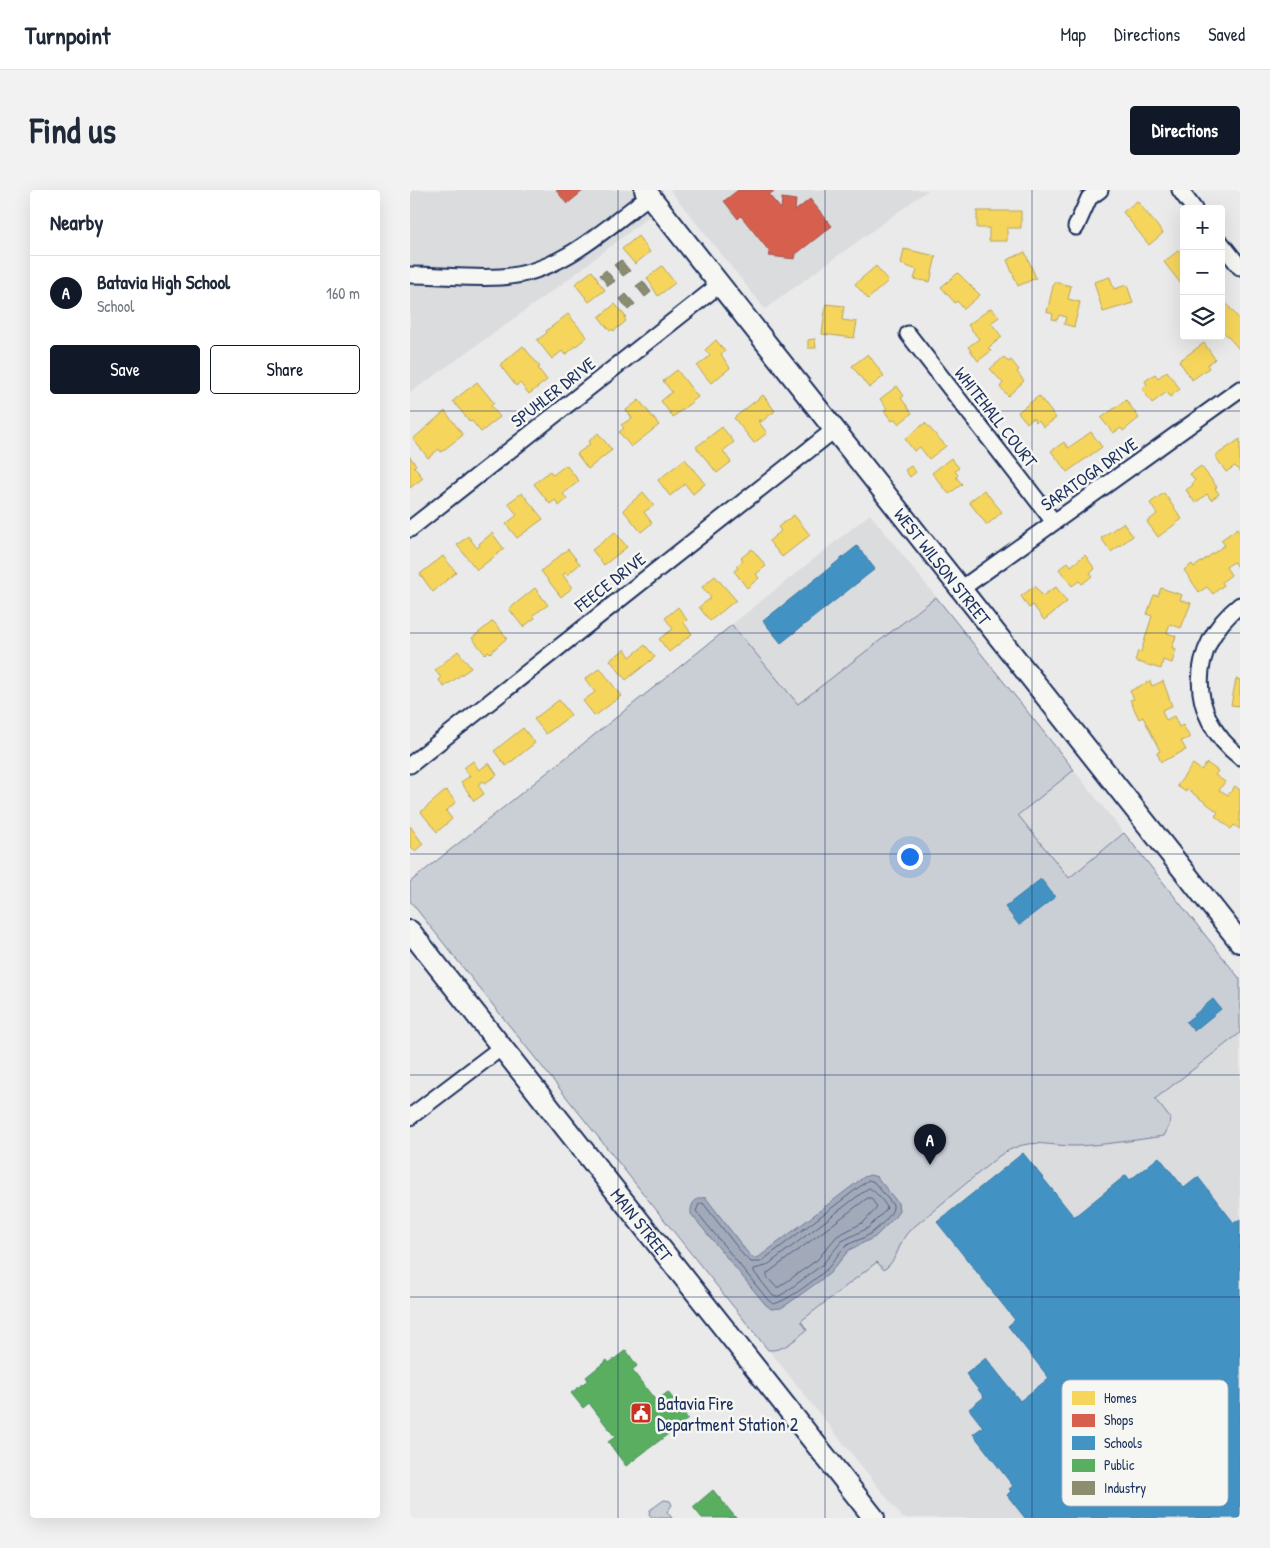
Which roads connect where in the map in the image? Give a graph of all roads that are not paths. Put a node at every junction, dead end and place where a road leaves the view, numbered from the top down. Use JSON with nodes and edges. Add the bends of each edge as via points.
{"nodes":[{"id":1,"x":1100,"y":190,"type":"edge"},
{"id":2,"x":1180,"y":190,"type":"edge"},
{"id":3,"x":647,"y":193,"type":"edge"},
{"id":4,"x":1191,"y":205,"type":"edge"},
{"id":5,"x":1076,"y":227,"type":"dead end"},
{"id":6,"x":1225,"y":248,"type":"edge"},
{"id":7,"x":1240,"y":267,"type":"edge"},
{"id":8,"x":410,"y":275,"type":"edge"},
{"id":9,"x":719,"y":284,"type":"junction"},
{"id":10,"x":908,"y":334,"type":"dead end"},
{"id":11,"x":1240,"y":390,"type":"edge"},
{"id":12,"x":834,"y":430,"type":"junction"},
{"id":13,"x":1054,"y":522,"type":"junction"},
{"id":14,"x":410,"y":529,"type":"edge"},
{"id":15,"x":961,"y":589,"type":"junction"},
{"id":16,"x":1240,"y":605,"type":"edge"},
{"id":17,"x":1240,"y":757,"type":"edge"},
{"id":18,"x":410,"y":764,"type":"edge"},
{"id":19,"x":410,"y":931,"type":"edge"},
{"id":20,"x":1240,"y":942,"type":"edge"},
{"id":21,"x":502,"y":1047,"type":"junction"},
{"id":22,"x":410,"y":1117,"type":"edge"},
{"id":23,"x":874,"y":1518,"type":"edge"}],
"edges":[{"from":1,"to":5,"type":"street","via":[[1089,198]]},
{"from":2,"to":4,"type":"street"},
{"from":3,"to":8,"type":"street","via":[[588,242],[551,265],[504,277]]},
{"from":3,"to":9,"type":"main road","name":"WEST WILSON STREET"},
{"from":6,"to":7,"type":"street"},
{"from":9,"to":12,"type":"main road","name":"WEST WILSON STREET"},
{"from":9,"to":14,"type":"street","name":"SPUHLER DRIVE"},
{"from":10,"to":13,"type":"street","name":"WHITEHALL COURT"},
{"from":11,"to":13,"type":"street","name":"SARATOGA DRIVE"},
{"from":12,"to":15,"type":"main road","name":"WEST WILSON STREET"},
{"from":12,"to":18,"type":"street","name":"FEECE DRIVE"},
{"from":13,"to":15,"type":"street","name":"SARATOGA DRIVE"},
{"from":15,"to":20,"type":"main road","name":"WEST WILSON STREET"},
{"from":16,"to":17,"type":"street","via":[[1213,634],[1205,650],[1199,688],[1204,711],[1216,734]]},
{"from":19,"to":21,"type":"main road","name":"MAIN STREET"},
{"from":21,"to":22,"type":"street"},
{"from":21,"to":23,"type":"main road","name":"MAIN STREET"}]}
